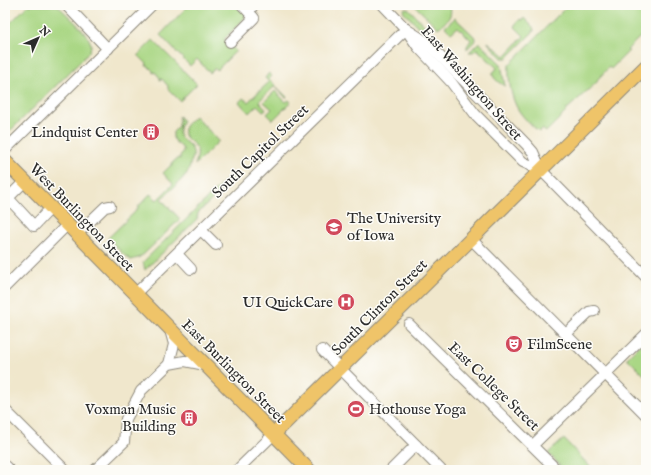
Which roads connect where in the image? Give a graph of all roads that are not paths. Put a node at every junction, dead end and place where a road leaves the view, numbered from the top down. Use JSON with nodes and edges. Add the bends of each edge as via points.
{"nodes":[{"id":1,"x":66,"y":5,"type":"edge"},
{"id":2,"x":152,"y":5,"type":"edge"},
{"id":3,"x":383,"y":5,"type":"edge"},
{"id":4,"x":248,"y":7,"type":"edge"},
{"id":5,"x":406,"y":29,"type":"junction"},
{"id":6,"x":230,"y":42,"type":"dead end"},
{"id":7,"x":108,"y":49,"type":"junction"},
{"id":8,"x":646,"y":66,"type":"edge"},
{"id":9,"x":5,"y":150,"type":"edge"},
{"id":10,"x":5,"y":161,"type":"edge"},
{"id":11,"x":541,"y":170,"type":"junction"},
{"id":12,"x":25,"y":182,"type":"junction"},
{"id":13,"x":110,"y":206,"type":"dead end"},
{"id":14,"x":51,"y":208,"type":"junction"},
{"id":15,"x":72,"y":230,"type":"junction"},
{"id":16,"x":201,"y":230,"type":"junction"},
{"id":17,"x":471,"y":239,"type":"junction"},
{"id":18,"x":216,"y":245,"type":"dead end"},
{"id":19,"x":177,"y":254,"type":"junction"},
{"id":20,"x":191,"y":269,"type":"dead end"},
{"id":21,"x":646,"y":277,"type":"edge"},
{"id":22,"x":5,"y":287,"type":"edge"},
{"id":23,"x":135,"y":294,"type":"junction"},
{"id":24,"x":594,"y":311,"type":"dead end"},
{"id":25,"x":408,"y":324,"type":"dead end"},
{"id":26,"x":170,"y":330,"type":"junction"},
{"id":27,"x":566,"y":334,"type":"junction"},
{"id":28,"x":646,"y":334,"type":"edge"},
{"id":29,"x":322,"y":350,"type":"dead end"},
{"id":30,"x":169,"y":364,"type":"junction"},
{"id":31,"x":205,"y":365,"type":"junction"},
{"id":32,"x":340,"y":368,"type":"junction"},
{"id":33,"x":605,"y":374,"type":"junction"},
{"id":34,"x":5,"y":410,"type":"edge"},
{"id":35,"x":646,"y":414,"type":"edge"},
{"id":36,"x":274,"y":434,"type":"junction"},
{"id":37,"x":416,"y":445,"type":"junction"},
{"id":38,"x":533,"y":445,"type":"junction"},
{"id":39,"x":5,"y":466,"type":"edge"},
{"id":40,"x":9,"y":470,"type":"edge"},
{"id":41,"x":65,"y":470,"type":"edge"},
{"id":42,"x":95,"y":470,"type":"edge"},
{"id":43,"x":237,"y":470,"type":"edge"},
{"id":44,"x":309,"y":470,"type":"edge"},
{"id":45,"x":391,"y":470,"type":"edge"},
{"id":46,"x":441,"y":470,"type":"edge"},
{"id":47,"x":557,"y":470,"type":"edge"}],
"edges":[{"from":1,"to":7,"type":"street"},
{"from":2,"to":7,"type":"street"},
{"from":3,"to":5,"type":"street"},
{"from":4,"to":6,"type":"street","via":[[254,18]]},
{"from":5,"to":11,"type":"street","name":"East Washington Street","via":[[424,41],[526,144],[533,152]]},
{"from":5,"to":11,"type":"street","name":"East Washington Street","via":[[418,47],[451,82],[475,114],[523,162]]},
{"from":5,"to":16,"type":"street","name":"South Capitol Street"},
{"from":7,"to":9,"type":"street"},
{"from":8,"to":11,"type":"main road","name":"South Clinton Street"},
{"from":10,"to":12,"type":"main road","name":"West Burlington Street"},
{"from":11,"to":17,"type":"main road","name":"South Clinton Street"},
{"from":11,"to":21,"type":"street","name":"East Washington Street"},
{"from":12,"to":14,"type":"main road","name":"West Burlington Street"},
{"from":12,"to":14,"type":"street","via":[[8,198],[34,226]]},
{"from":13,"to":15,"type":"street"},
{"from":14,"to":15,"type":"main road","name":"West Burlington Street"},
{"from":15,"to":22,"type":"street"},
{"from":15,"to":23,"type":"main road","name":"West Burlington Street"},
{"from":16,"to":18,"type":"street"},
{"from":16,"to":19,"type":"street","name":"South Capitol Street"},
{"from":17,"to":27,"type":"street"},
{"from":17,"to":32,"type":"main road","name":"South Clinton Street"},
{"from":19,"to":20,"type":"street"},
{"from":19,"to":23,"type":"street","name":"South Capitol Street"},
{"from":23,"to":26,"type":"main road","name":"East Burlington Street"},
{"from":24,"to":27,"type":"street","via":[[589,312]]},
{"from":25,"to":38,"type":"street","name":"East College Street"},
{"from":26,"to":30,"type":"street","via":[[174,344]]},
{"from":26,"to":31,"type":"main road","name":"East Burlington Street"},
{"from":27,"to":33,"type":"street"},
{"from":28,"to":33,"type":"street"},
{"from":29,"to":32,"type":"street"},
{"from":30,"to":31,"type":"street","via":[[185,361]]},
{"from":30,"to":42,"type":"street","via":[[141,391],[126,419],[124,442]]},
{"from":31,"to":36,"type":"main road","name":"East Burlington Street"},
{"from":32,"to":36,"type":"main road","name":"South Clinton Street"},
{"from":32,"to":37,"type":"street"},
{"from":33,"to":35,"type":"street"},
{"from":33,"to":38,"type":"street"},
{"from":34,"to":41,"type":"street"},
{"from":36,"to":43,"type":"street","name":"South Clinton Street"},
{"from":36,"to":44,"type":"main road","name":"East Burlington Street"},
{"from":37,"to":45,"type":"street"},
{"from":37,"to":46,"type":"street"},
{"from":38,"to":47,"type":"street","name":"East College Street"},
{"from":39,"to":40,"type":"street"}]}
